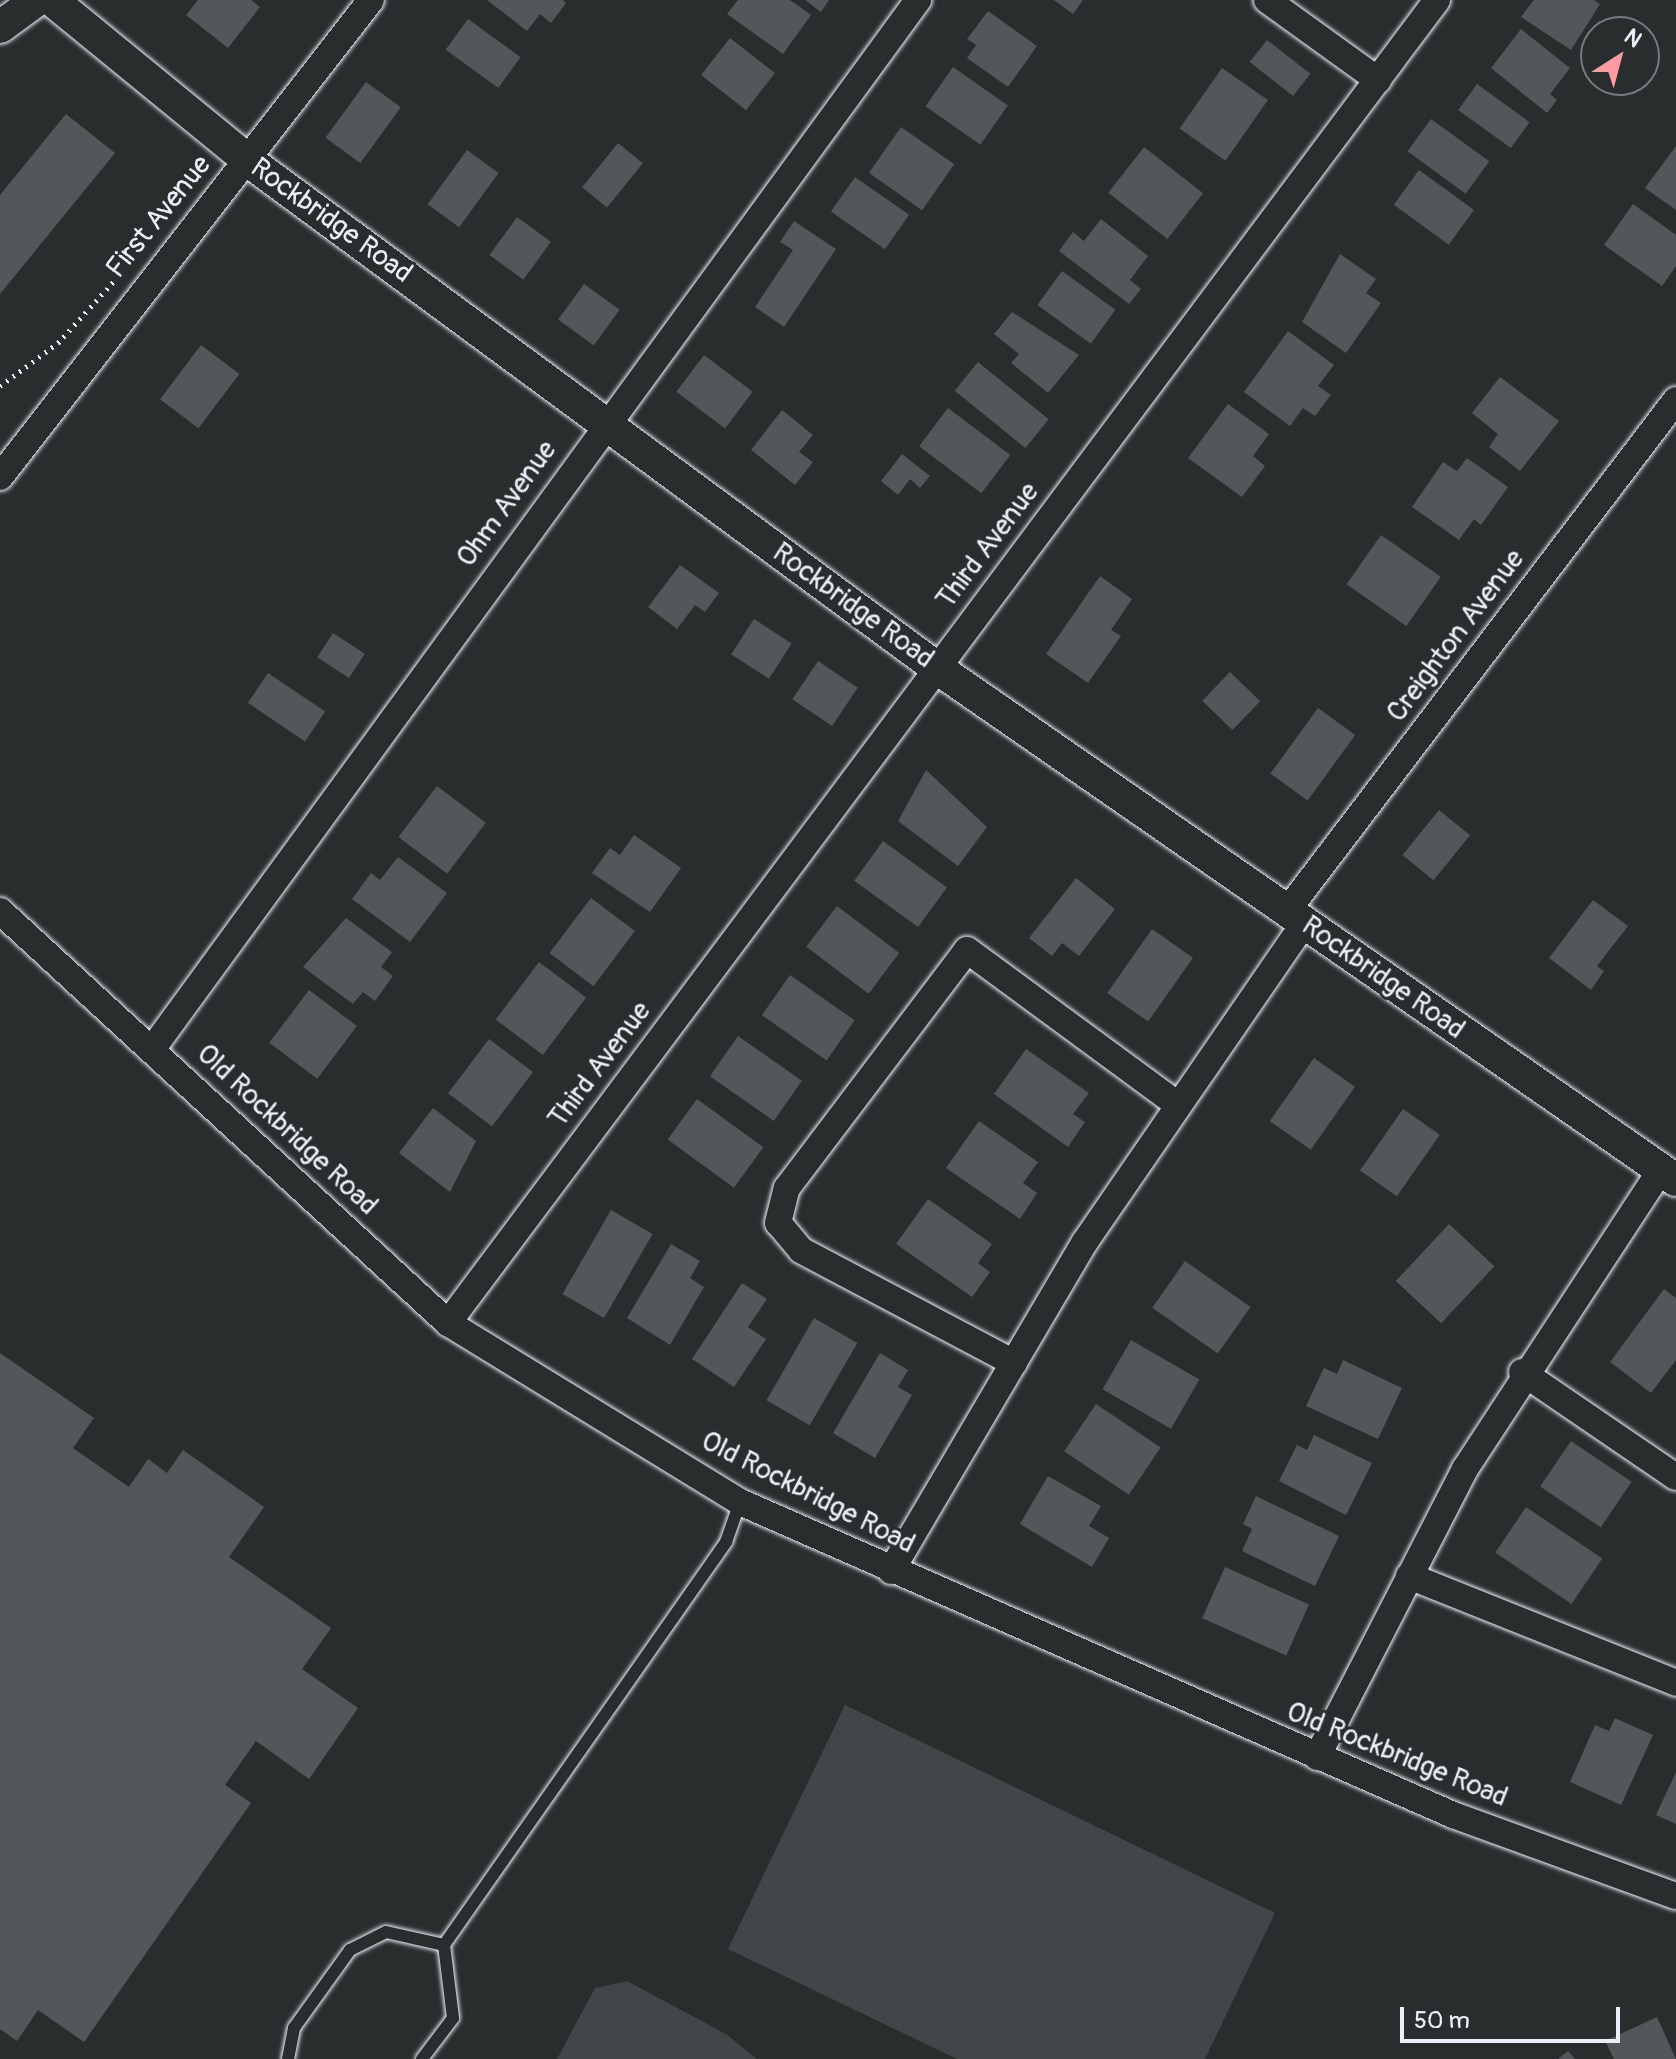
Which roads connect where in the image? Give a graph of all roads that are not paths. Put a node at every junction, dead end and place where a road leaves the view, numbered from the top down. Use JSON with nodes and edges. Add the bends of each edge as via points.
{"nodes":[{"id":1,"x":37,"y":0,"type":"edge"},
{"id":2,"x":52,"y":0,"type":"edge"},
{"id":3,"x":371,"y":0,"type":"edge"},
{"id":4,"x":918,"y":0,"type":"edge"},
{"id":5,"x":1267,"y":0,"type":"edge"},
{"id":6,"x":1437,"y":0,"type":"edge"},
{"id":7,"x":0,"y":27,"type":"edge"},
{"id":8,"x":1378,"y":80,"type":"junction"},
{"id":9,"x":246,"y":159,"type":"junction"},
{"id":10,"x":1676,"y":400,"type":"edge"},
{"id":11,"x":606,"y":423,"type":"junction"},
{"id":12,"x":0,"y":477,"type":"edge"},
{"id":13,"x":937,"y":668,"type":"junction"},
{"id":14,"x":0,"y":911,"type":"edge"},
{"id":15,"x":1296,"y":917,"type":"junction"},
{"id":16,"x":153,"y":1048,"type":"junction"},
{"id":17,"x":1178,"y":1105,"type":"junction"},
{"id":18,"x":1668,"y":1175,"type":"edge"},
{"id":19,"x":448,"y":1323,"type":"junction"},
{"id":20,"x":1014,"y":1363,"type":"junction"},
{"id":21,"x":1522,"y":1372,"type":"junction"},
{"id":22,"x":1676,"y":1477,"type":"edge"},
{"id":23,"x":740,"y":1502,"type":"junction"},
{"id":24,"x":891,"y":1571,"type":"junction"},
{"id":25,"x":1409,"y":1576,"type":"junction"},
{"id":26,"x":1676,"y":1683,"type":"edge"},
{"id":27,"x":1317,"y":1757,"type":"junction"},
{"id":28,"x":1676,"y":1896,"type":"edge"},
{"id":29,"x":444,"y":1945,"type":"junction"},
{"id":30,"x":288,"y":2059,"type":"edge"},
{"id":31,"x":422,"y":2059,"type":"edge"}],
"edges":[{"from":1,"to":7,"type":"street"},
{"from":2,"to":9,"type":"street","name":"Rockbridge Road","via":[[96,44]]},
{"from":3,"to":9,"type":"street","name":"First Avenue"},
{"from":4,"to":11,"type":"street","name":"Ohm Avenue"},
{"from":5,"to":8,"type":"street"},
{"from":6,"to":8,"type":"street","name":"Third Avenue"},
{"from":8,"to":13,"type":"street","name":"Third Avenue"},
{"from":9,"to":11,"type":"street","name":"Rockbridge Road"},
{"from":9,"to":12,"type":"street","name":"First Avenue"},
{"from":10,"to":15,"type":"street","name":"Creighton Avenue"},
{"from":11,"to":13,"type":"street","name":"Rockbridge Road"},
{"from":11,"to":16,"type":"street","name":"Ohm Avenue"},
{"from":13,"to":15,"type":"street","name":"Rockbridge Road"},
{"from":13,"to":19,"type":"street","name":"Third Avenue"},
{"from":14,"to":16,"type":"street","name":"Old Rockbridge Road"},
{"from":15,"to":17,"type":"street","name":"Creighton Avenue"},
{"from":15,"to":18,"type":"street","name":"Rockbridge Road"},
{"from":16,"to":19,"type":"street","name":"Old Rockbridge Road"},
{"from":17,"to":20,"type":"street","name":"Creighton Avenue"},
{"from":17,"to":20,"type":"street","via":[[967,950],[787,1188],[778,1223],[801,1250]]},
{"from":18,"to":21,"type":"street"},
{"from":19,"to":23,"type":"street","name":"Old Rockbridge Road"},
{"from":20,"to":24,"type":"street","name":"Creighton Avenue"},
{"from":21,"to":22,"type":"street"},
{"from":21,"to":25,"type":"street"},
{"from":23,"to":24,"type":"street","name":"Old Rockbridge Road"},
{"from":23,"to":29,"type":"lane","via":[[726,1542]]},
{"from":24,"to":27,"type":"street","name":"Old Rockbridge Road"},
{"from":25,"to":26,"type":"street"},
{"from":25,"to":27,"type":"street"},
{"from":27,"to":28,"type":"street","name":"Old Rockbridge Road"},
{"from":29,"to":30,"type":"lane","via":[[386,1932],[350,1950],[294,2028]]},
{"from":29,"to":31,"type":"lane","via":[[453,2018]]}]}
